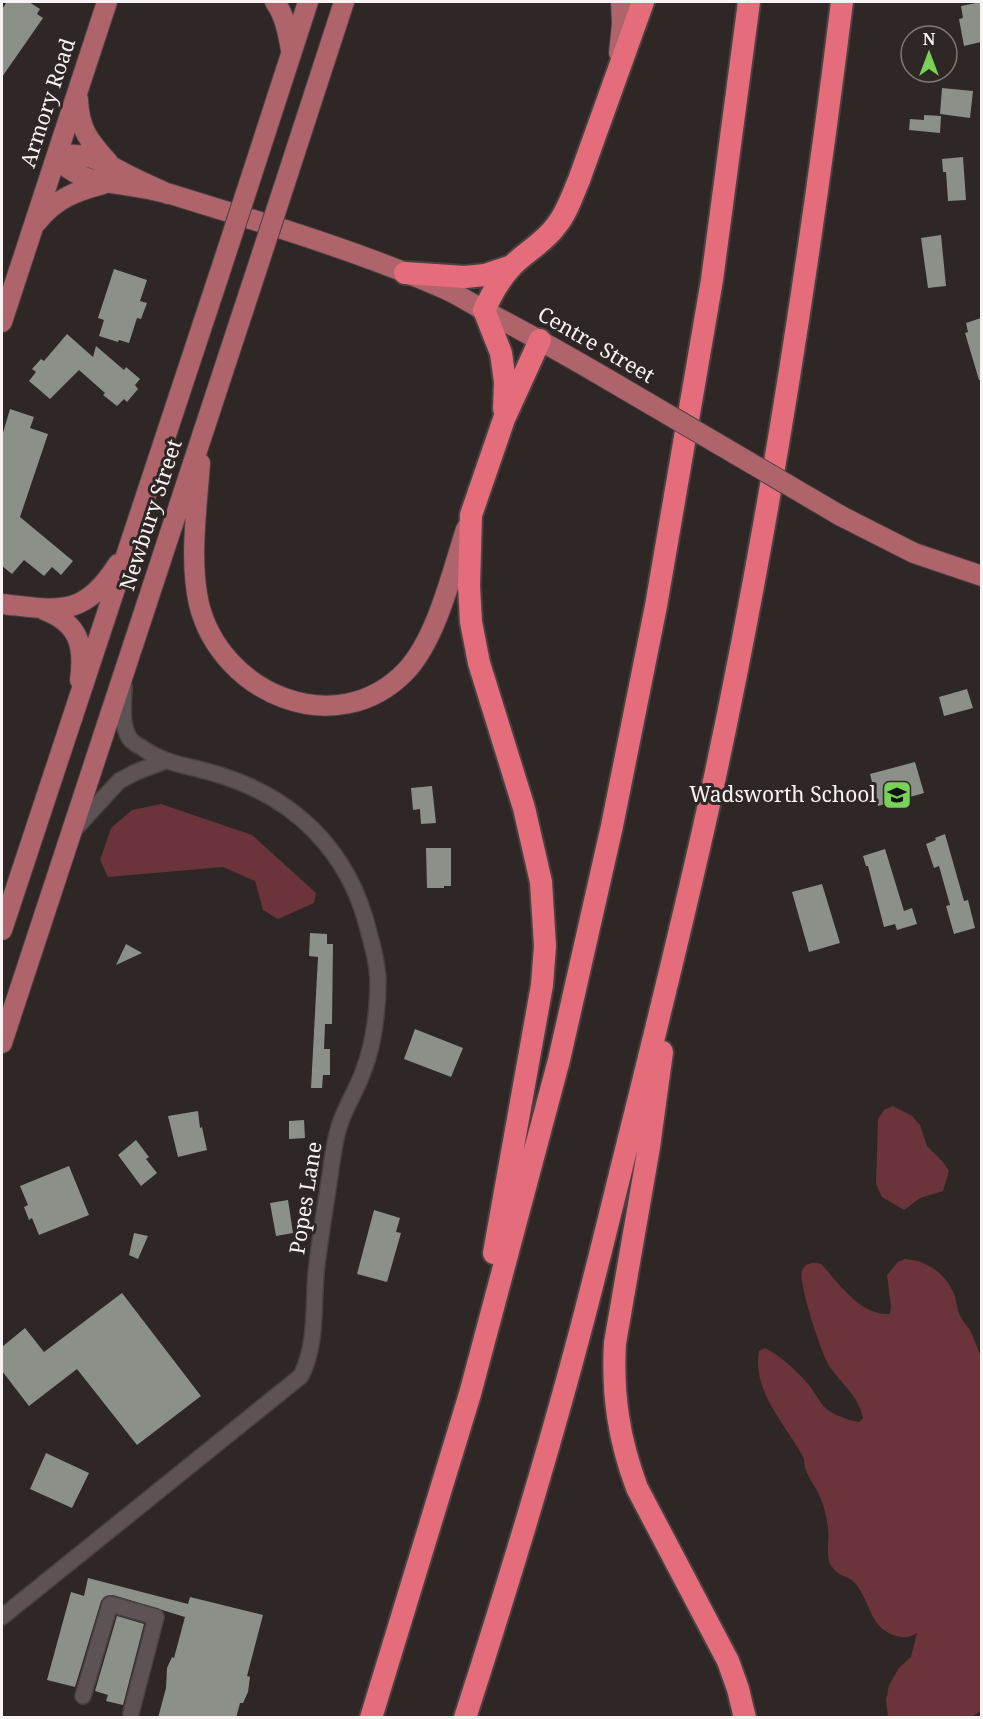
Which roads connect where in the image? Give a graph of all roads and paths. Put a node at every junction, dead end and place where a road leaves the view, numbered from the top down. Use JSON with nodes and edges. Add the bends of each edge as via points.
{"nodes":[{"id":1,"x":107,"y":2,"type":"edge"},
{"id":2,"x":275,"y":2,"type":"edge"},
{"id":3,"x":308,"y":2,"type":"edge"},
{"id":4,"x":344,"y":2,"type":"edge"},
{"id":5,"x":356,"y":2,"type":"edge"},
{"id":6,"x":621,"y":2,"type":"edge"},
{"id":7,"x":643,"y":2,"type":"edge"},
{"id":8,"x":749,"y":2,"type":"edge"},
{"id":9,"x":842,"y":2,"type":"edge"},
{"id":10,"x":335,"y":31,"type":"junction"},
{"id":11,"x":292,"y":52,"type":"junction"},
{"id":12,"x":617,"y":71,"type":"junction"},
{"id":13,"x":77,"y":90,"type":"junction"},
{"id":14,"x":56,"y":157,"type":"junction"},
{"id":15,"x":108,"y":162,"type":"junction"},
{"id":16,"x":105,"y":183,"type":"junction"},
{"id":17,"x":168,"y":194,"type":"junction"},
{"id":18,"x":32,"y":229,"type":"junction"},
{"id":19,"x":512,"y":266,"type":"junction"},
{"id":20,"x":405,"y":273,"type":"junction"},
{"id":21,"x":484,"y":310,"type":"junction"},
{"id":22,"x":2,"y":322,"type":"edge"},
{"id":23,"x":540,"y":340,"type":"junction"},
{"id":24,"x":504,"y":419,"type":"junction"},
{"id":25,"x":202,"y":436,"type":"junction"},
{"id":26,"x":471,"y":515,"type":"junction"},
{"id":27,"x":129,"y":546,"type":"junction"},
{"id":28,"x":981,"y":576,"type":"edge"},
{"id":29,"x":3,"y":604,"type":"edge"},
{"id":30,"x":39,"y":608,"type":"junction"},
{"id":31,"x":125,"y":671,"type":"junction"},
{"id":32,"x":75,"y":712,"type":"junction"},
{"id":33,"x":165,"y":761,"type":"junction"},
{"id":34,"x":71,"y":833,"type":"junction"},
{"id":35,"x":2,"y":930,"type":"edge"},
{"id":36,"x":671,"y":968,"type":"junction"},
{"id":37,"x":2,"y":1042,"type":"edge"},
{"id":38,"x":470,"y":1394,"type":"junction"},
{"id":39,"x":2,"y":1617,"type":"edge"},
{"id":40,"x":83,"y":1696,"type":"dead end"},
{"id":41,"x":131,"y":1713,"type":"dead end"},
{"id":42,"x":371,"y":1718,"type":"edge"},
{"id":43,"x":465,"y":1718,"type":"edge"},
{"id":44,"x":745,"y":1718,"type":"edge"}],
"edges":[{"from":1,"to":13,"type":"main road","name":"Armory Road"},
{"from":2,"to":11,"type":"main road","via":[[287,27]]},
{"from":3,"to":11,"type":"main road","name":"Newbury Street"},
{"from":4,"to":10,"type":"main road","name":"Newbury Street"},
{"from":5,"to":10,"type":"main road"},
{"from":6,"to":12,"type":"main road"},
{"from":7,"to":12,"type":"highway"},
{"from":8,"to":38,"type":"highway","via":[[712,280],[657,606],[559,1060]]},
{"from":9,"to":36,"type":"highway","via":[[787,392],[712,793]]},
{"from":10,"to":25,"type":"main road","name":"Newbury Street","bridge":true},
{"from":11,"to":27,"type":"main road","name":"Newbury Street","bridge":true},
{"from":12,"to":19,"type":"highway","via":[[564,213],[544,240]]},
{"from":13,"to":14,"type":"main road","name":"Armory Road"},
{"from":13,"to":15,"type":"main road","via":[[82,127]]},
{"from":14,"to":15,"type":"main road","name":"Centre Street","via":[[76,154]]},
{"from":14,"to":16,"type":"main road","name":"Centre Street","via":[[70,172]]},
{"from":14,"to":18,"type":"main road","name":"Armory Road"},
{"from":15,"to":17,"type":"main road","name":"Centre Street"},
{"from":16,"to":17,"type":"main road","name":"Centre Street"},
{"from":16,"to":18,"type":"main road","via":[[60,199]]},
{"from":17,"to":20,"type":"main road","name":"Centre Street"},
{"from":18,"to":22,"type":"main road","name":"Armory Road"},
{"from":19,"to":20,"type":"highway","via":[[465,277]]},
{"from":19,"to":21,"type":"highway"},
{"from":20,"to":21,"type":"main road","name":"Centre Street"},
{"from":21,"to":23,"type":"main road","name":"Centre Street"},
{"from":21,"to":24,"type":"highway","via":[[501,353]]},
{"from":23,"to":24,"type":"highway"},
{"from":23,"to":28,"type":"main road","name":"Centre Street","bridge":true,"via":[[841,516],[914,553]]},
{"from":24,"to":26,"type":"highway"},
{"from":25,"to":26,"type":"main road","via":[[195,549],[199,604],[219,647],[236,667],[250,681],[281,698],[315,705],[354,702],[375,696],[406,670],[432,629]]},
{"from":25,"to":31,"type":"main road","name":"Newbury Street"},
{"from":26,"to":38,"type":"highway","via":[[471,622],[479,663],[534,845],[545,946],[542,985]]},
{"from":27,"to":30,"type":"main road","via":[[98,590],[86,599],[61,609]]},
{"from":27,"to":32,"type":"main road","name":"Newbury Street"},
{"from":29,"to":30,"type":"main road"},
{"from":30,"to":32,"type":"main road","via":[[68,622],[79,640]]},
{"from":31,"to":33,"type":"street","name":"Popes Lane","via":[[125,728],[131,741]]},
{"from":31,"to":34,"type":"main road","name":"Newbury Street"},
{"from":32,"to":35,"type":"main road","name":"Newbury Street"},
{"from":33,"to":34,"type":"street","via":[[119,781]]},
{"from":33,"to":39,"type":"street","name":"Popes Lane","via":[[240,782],[285,806],[335,855],[351,878],[374,951],[378,976],[371,1043],[364,1071],[340,1123],[317,1263],[310,1356],[301,1376]]},
{"from":34,"to":37,"type":"main road","name":"Newbury Street"},
{"from":36,"to":43,"type":"highway","via":[[578,1338]]},
{"from":36,"to":44,"type":"highway","via":[[660,1077],[615,1343],[615,1405],[626,1460],[637,1488],[728,1661]]},
{"from":38,"to":42,"type":"highway"},
{"from":40,"to":41,"type":"street","via":[[110,1604],[156,1617]]}]}
